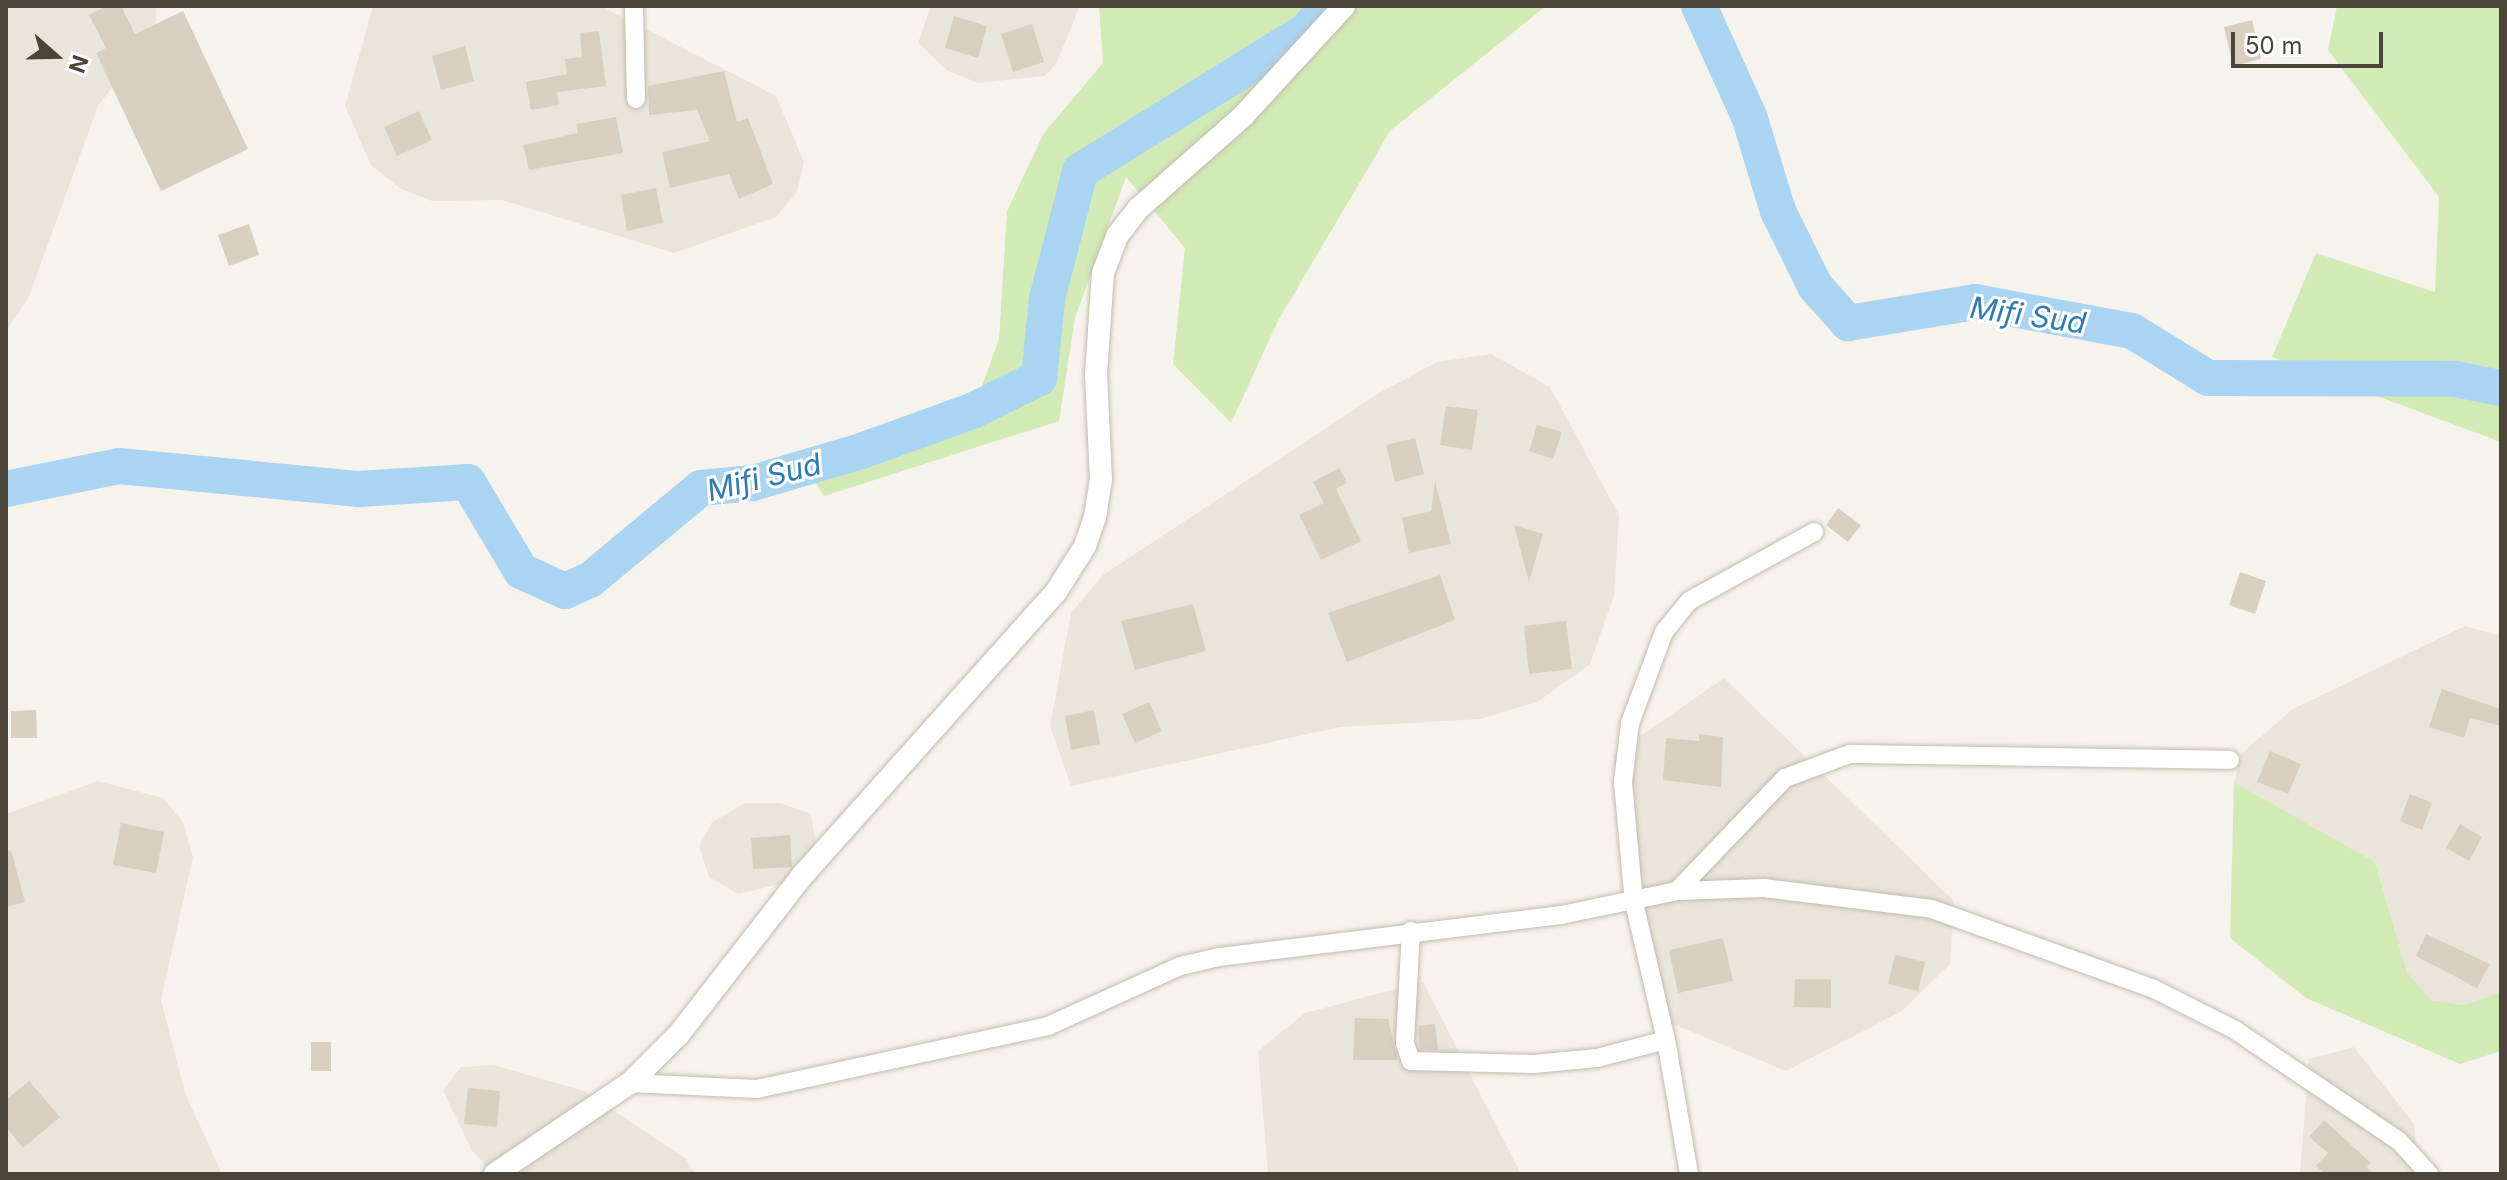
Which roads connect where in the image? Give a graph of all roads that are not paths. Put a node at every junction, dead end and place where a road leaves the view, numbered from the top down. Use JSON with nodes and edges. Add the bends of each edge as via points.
{"nodes":[{"id":1,"x":634,"y":6,"type":"edge"},
{"id":2,"x":1344,"y":6,"type":"edge"},
{"id":3,"x":636,"y":99,"type":"dead end"},
{"id":4,"x":1814,"y":532,"type":"dead end"},
{"id":5,"x":2230,"y":760,"type":"dead end"},
{"id":6,"x":1677,"y":891,"type":"junction"},
{"id":7,"x":1634,"y":903,"type":"junction"},
{"id":8,"x":1411,"y":931,"type":"junction"},
{"id":9,"x":1666,"y":1040,"type":"junction"},
{"id":10,"x":630,"y":1083,"type":"junction"},
{"id":11,"x":495,"y":1174,"type":"edge"},
{"id":12,"x":1689,"y":1174,"type":"edge"},
{"id":13,"x":2429,"y":1174,"type":"edge"}],
"edges":[{"from":1,"to":3,"type":"street"},
{"from":2,"to":10,"type":"street","via":[[1243,116],[1138,209],[1117,236],[1103,273],[1096,375],[1101,480],[1095,517],[1085,546],[1056,592],[802,876],[679,1034]]},
{"from":4,"to":7,"type":"street","via":[[1702,593],[1664,632],[1630,723],[1623,782]]},
{"from":5,"to":6,"type":"street","via":[[1850,754],[1785,778]]},
{"from":6,"to":7,"type":"street"},
{"from":6,"to":13,"type":"street","via":[[1814,891],[1932,909],[2124,976],[2235,1030],[2399,1141]]},
{"from":7,"to":8,"type":"street"},
{"from":7,"to":9,"type":"street"},
{"from":8,"to":9,"type":"street","via":[[1405,1043],[1411,1061],[1534,1064],[1597,1058]]},
{"from":8,"to":10,"type":"street","via":[[1180,966],[1048,1026],[757,1089]]},
{"from":9,"to":12,"type":"street"},
{"from":10,"to":11,"type":"street"}]}
